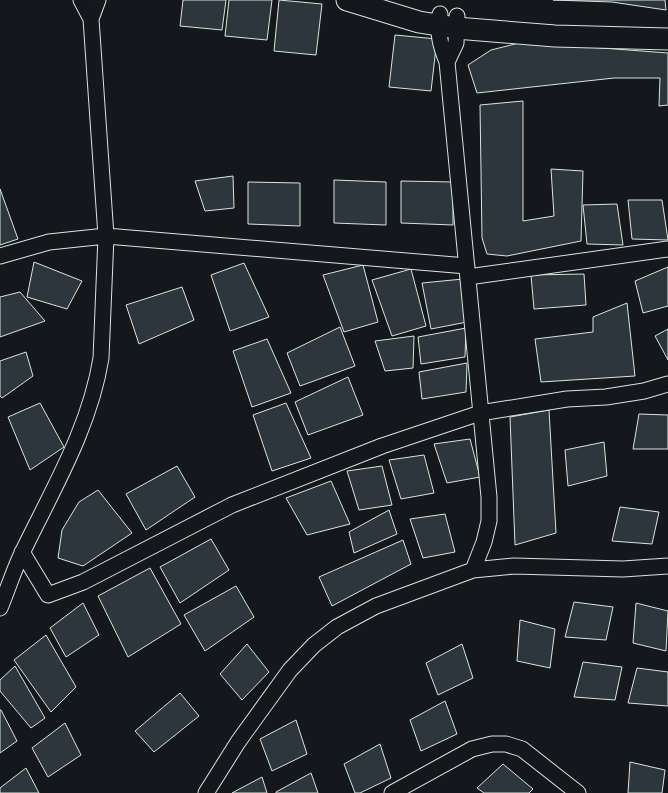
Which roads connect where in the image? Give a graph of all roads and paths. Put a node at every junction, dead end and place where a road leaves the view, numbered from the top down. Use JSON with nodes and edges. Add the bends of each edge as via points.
{"nodes":[{"id":1,"x":81,"y":0,"type":"edge"},
{"id":2,"x":98,"y":0,"type":"edge"},
{"id":3,"x":347,"y":0,"type":"edge"},
{"id":4,"x":384,"y":0,"type":"edge"},
{"id":5,"x":91,"y":19,"type":"junction"},
{"id":6,"x":448,"y":21,"type":"junction"},
{"id":7,"x":668,"y":26,"type":"edge"},
{"id":8,"x":668,"y":39,"type":"edge"},
{"id":9,"x":106,"y":236,"type":"junction"},
{"id":10,"x":668,"y":249,"type":"edge"},
{"id":11,"x":0,"y":256,"type":"edge"},
{"id":12,"x":467,"y":271,"type":"junction"},
{"id":13,"x":668,"y":384,"type":"edge"},
{"id":14,"x":480,"y":413,"type":"junction"},
{"id":15,"x":22,"y":552,"type":"junction"},
{"id":16,"x":668,"y":566,"type":"edge"},
{"id":17,"x":473,"y":570,"type":"junction"},
{"id":18,"x":0,"y":608,"type":"edge"},
{"id":19,"x":206,"y":793,"type":"edge"},
{"id":20,"x":392,"y":793,"type":"edge"},
{"id":21,"x":578,"y":793,"type":"edge"}],
"edges":[{"from":1,"to":5,"type":"street"},
{"from":2,"to":5,"type":"street"},
{"from":3,"to":6,"type":"main road","via":[[419,22]]},
{"from":4,"to":6,"type":"main road"},
{"from":5,"to":9,"type":"street"},
{"from":6,"to":7,"type":"main road"},
{"from":6,"to":8,"type":"main road","via":[[555,36]]},
{"from":6,"to":12,"type":"street","via":[[440,44],[447,62]]},
{"from":9,"to":11,"type":"street","via":[[49,242]]},
{"from":9,"to":12,"type":"street"},
{"from":9,"to":15,"type":"street","via":[[98,376],[77,437]]},
{"from":10,"to":12,"type":"street"},
{"from":12,"to":14,"type":"street"},
{"from":13,"to":14,"type":"street","via":[[606,397],[568,399]]},
{"from":14,"to":15,"type":"street","via":[[373,449],[232,505],[83,582],[48,594]]},
{"from":14,"to":17,"type":"street","via":[[489,521]]},
{"from":15,"to":18,"type":"street"},
{"from":16,"to":17,"type":"street","via":[[622,569],[514,566]]},
{"from":17,"to":19,"type":"street","via":[[376,606],[314,645],[290,670]]},
{"from":20,"to":21,"type":"street","via":[[472,749],[506,744],[522,749]]}]}
